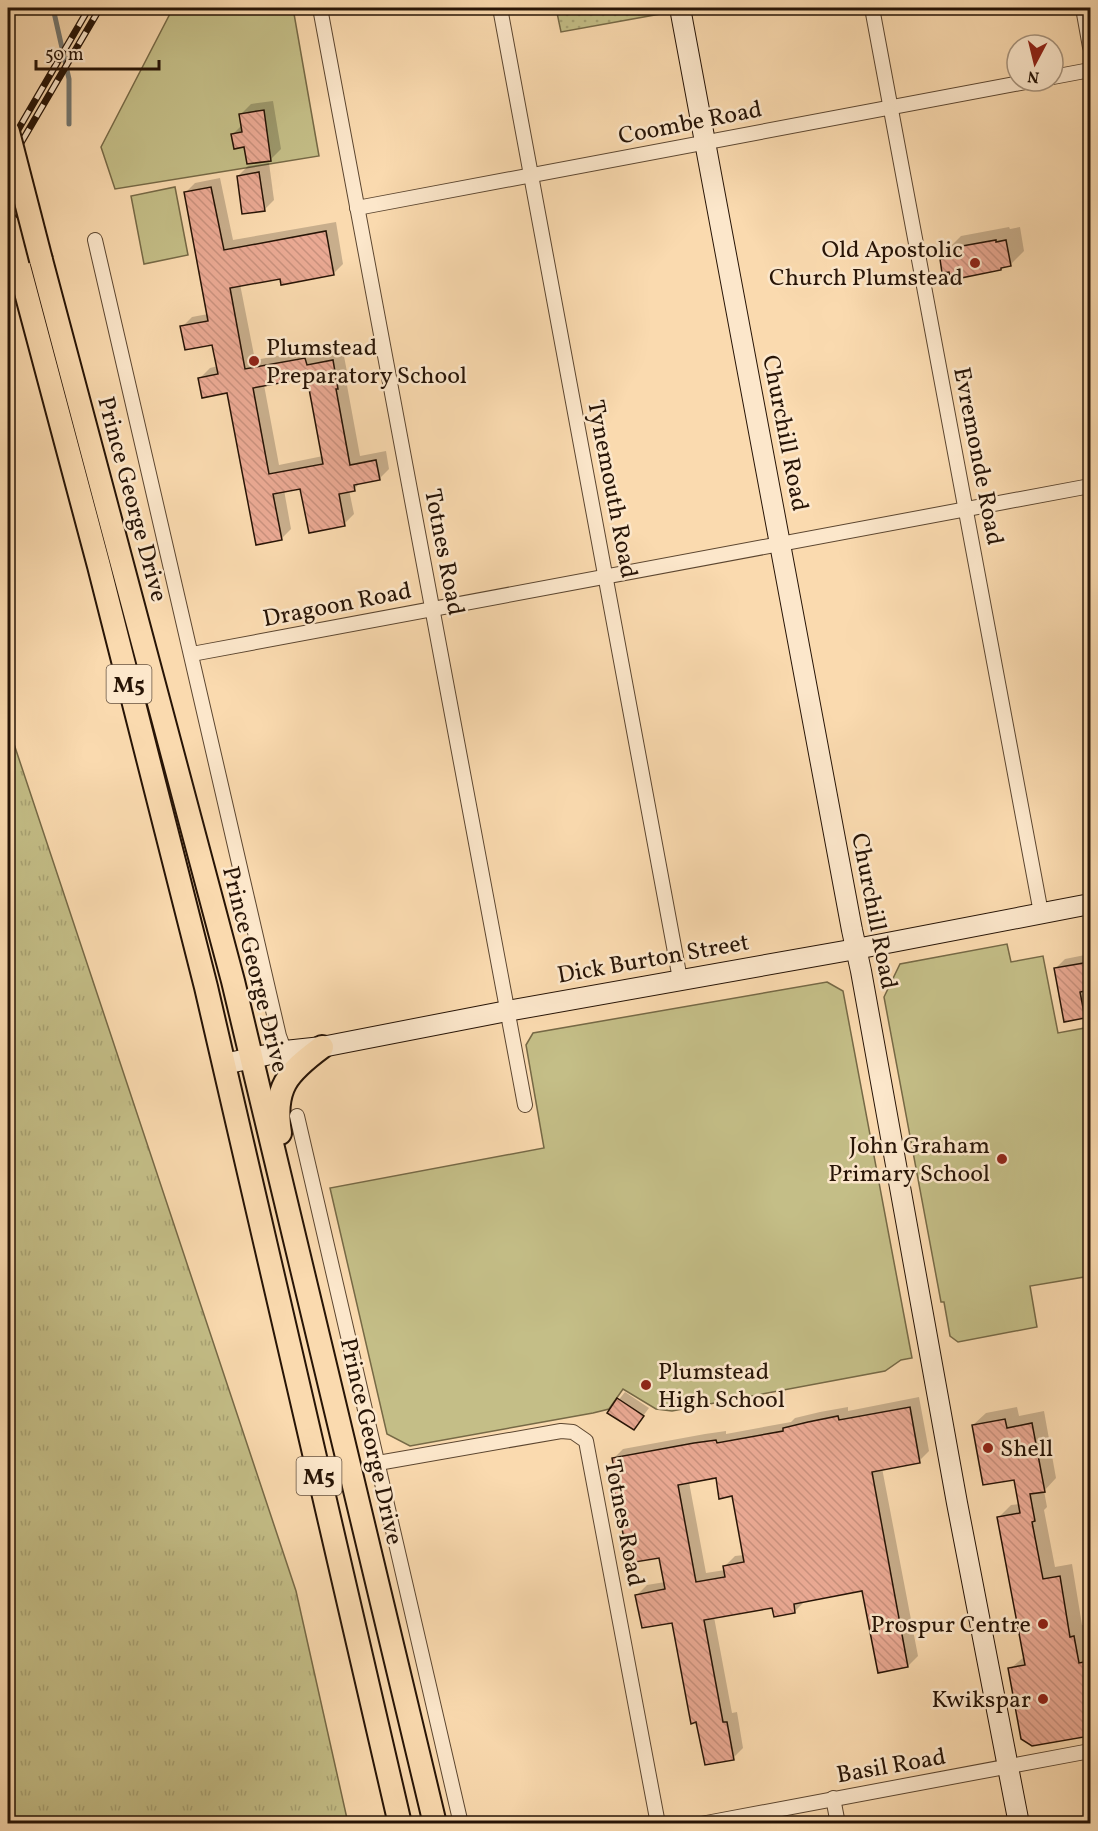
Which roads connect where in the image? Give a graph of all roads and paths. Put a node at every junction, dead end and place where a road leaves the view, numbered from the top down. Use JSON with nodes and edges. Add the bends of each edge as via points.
{"nodes":[{"id":1,"x":320,"y":8,"type":"edge"},
{"id":2,"x":500,"y":8,"type":"edge"},
{"id":3,"x":680,"y":8,"type":"edge"},
{"id":4,"x":872,"y":8,"type":"edge"},
{"id":5,"x":1083,"y":8,"type":"edge"},
{"id":6,"x":1090,"y":47,"type":"edge"},
{"id":7,"x":1090,"y":70,"type":"edge"},
{"id":8,"x":1065,"y":75,"type":"edge"},
{"id":9,"x":1005,"y":86,"type":"edge"},
{"id":10,"x":890,"y":107,"type":"junction"},
{"id":11,"x":8,"y":132,"type":"edge"},
{"id":12,"x":706,"y":142,"type":"junction"},
{"id":13,"x":531,"y":175,"type":"junction"},
{"id":14,"x":357,"y":208,"type":"junction"},
{"id":15,"x":8,"y":225,"type":"edge"},
{"id":16,"x":95,"y":240,"type":"dead end"},
{"id":17,"x":1090,"y":486,"type":"edge"},
{"id":18,"x":966,"y":509,"type":"junction"},
{"id":19,"x":780,"y":544,"type":"junction"},
{"id":20,"x":606,"y":577,"type":"junction"},
{"id":21,"x":432,"y":609,"type":"junction"},
{"id":22,"x":192,"y":654,"type":"junction"},
{"id":23,"x":1090,"y":904,"type":"edge"},
{"id":24,"x":1041,"y":913,"type":"junction"},
{"id":25,"x":856,"y":949,"type":"junction"},
{"id":26,"x":680,"y":979,"type":"junction"},
{"id":27,"x":507,"y":1011,"type":"junction"},
{"id":28,"x":322,"y":1047,"type":"joint"},
{"id":29,"x":251,"y":1059,"type":"junction"},
{"id":30,"x":288,"y":1061,"type":"junction"},
{"id":31,"x":224,"y":1064,"type":"junction"},
{"id":32,"x":525,"y":1105,"type":"dead end"},
{"id":33,"x":297,"y":1116,"type":"dead end"},
{"id":34,"x":297,"y":1247,"type":"junction"},
{"id":35,"x":378,"y":1463,"type":"junction"},
{"id":36,"x":1090,"y":1751,"type":"edge"},
{"id":37,"x":1008,"y":1766,"type":"junction"},
{"id":38,"x":833,"y":1798,"type":"junction"},
{"id":39,"x":400,"y":1824,"type":"edge"},
{"id":40,"x":435,"y":1824,"type":"edge"},
{"id":41,"x":461,"y":1824,"type":"edge"},
{"id":42,"x":658,"y":1824,"type":"edge"},
{"id":43,"x":700,"y":1824,"type":"edge"},
{"id":44,"x":838,"y":1824,"type":"edge"},
{"id":45,"x":1019,"y":1824,"type":"edge"}],
"edges":[{"from":1,"to":14,"type":"street","name":"Totnes Road"},
{"from":2,"to":13,"type":"street","name":"Tynemouth Road"},
{"from":3,"to":12,"type":"street","name":"Churchill Road"},
{"from":4,"to":10,"type":"street","name":"Evremonde Road"},
{"from":5,"to":6,"type":"street"},
{"from":7,"to":8,"type":"street"},
{"from":9,"to":10,"type":"street","name":"Coombe Road"},
{"from":10,"to":12,"type":"street","name":"Coombe Road"},
{"from":10,"to":18,"type":"street","name":"Evremonde Road"},
{"from":11,"to":29,"type":"main road","name":"Prince George Drive","number":"M5","bridge":true},
{"from":12,"to":13,"type":"street","name":"Coombe Road"},
{"from":12,"to":19,"type":"street","name":"Churchill Road"},
{"from":13,"to":14,"type":"street","name":"Coombe Road"},
{"from":13,"to":20,"type":"street","name":"Tynemouth Road"},
{"from":14,"to":21,"type":"street","name":"Totnes Road"},
{"from":15,"to":31,"type":"main road","name":"Prince George Drive","number":"M5","via":[[102,577]]},
{"from":16,"to":22,"type":"street","name":"Prince George Drive"},
{"from":17,"to":18,"type":"street","name":"Dragoon Road"},
{"from":18,"to":19,"type":"street","name":"Dragoon Road"},
{"from":18,"to":24,"type":"street","name":"Evremonde Road"},
{"from":19,"to":20,"type":"street","name":"Dragoon Road"},
{"from":19,"to":25,"type":"street","name":"Churchill Road"},
{"from":20,"to":21,"type":"street","name":"Dragoon Road"},
{"from":20,"to":26,"type":"street","name":"Tynemouth Road"},
{"from":21,"to":22,"type":"street","name":"Dragoon Road"},
{"from":21,"to":27,"type":"street","name":"Totnes Road"},
{"from":22,"to":30,"type":"street","name":"Prince George Drive","via":[[279,1036]]},
{"from":23,"to":24,"type":"street","name":"Dick Burton Street"},
{"from":24,"to":25,"type":"street","name":"Dick Burton Street"},
{"from":25,"to":26,"type":"street","name":"Dick Burton Street"},
{"from":25,"to":37,"type":"street","name":"Churchill Road"},
{"from":26,"to":27,"type":"street","name":"Dick Burton Street"},
{"from":27,"to":28,"type":"street","name":"Dick Burton Street"},
{"from":27,"to":32,"type":"street","name":"Totnes Road"},
{"from":28,"to":30,"type":"main road"},
{"from":29,"to":30,"type":"street"},
{"from":29,"to":31,"type":"street"},
{"from":29,"to":34,"type":"main road","name":"Prince George Drive","number":"M5"},
{"from":30,"to":34,"type":"main road","via":[[277,1117]]},
{"from":31,"to":39,"type":"main road","name":"Prince George Drive","number":"M5"},
{"from":33,"to":35,"type":"street"},
{"from":34,"to":40,"type":"main road","name":"Prince George Drive","number":"M5"},
{"from":35,"to":41,"type":"street"},
{"from":35,"to":42,"type":"street","name":"Totnes Road","via":[[561,1431],[573,1432],[586,1442]]},
{"from":36,"to":37,"type":"street","name":"Basil Road"},
{"from":37,"to":38,"type":"street","name":"Basil Road"},
{"from":37,"to":45,"type":"street","name":"Churchill Road"},
{"from":38,"to":43,"type":"street","name":"Basil Road"},
{"from":38,"to":44,"type":"street"}]}
